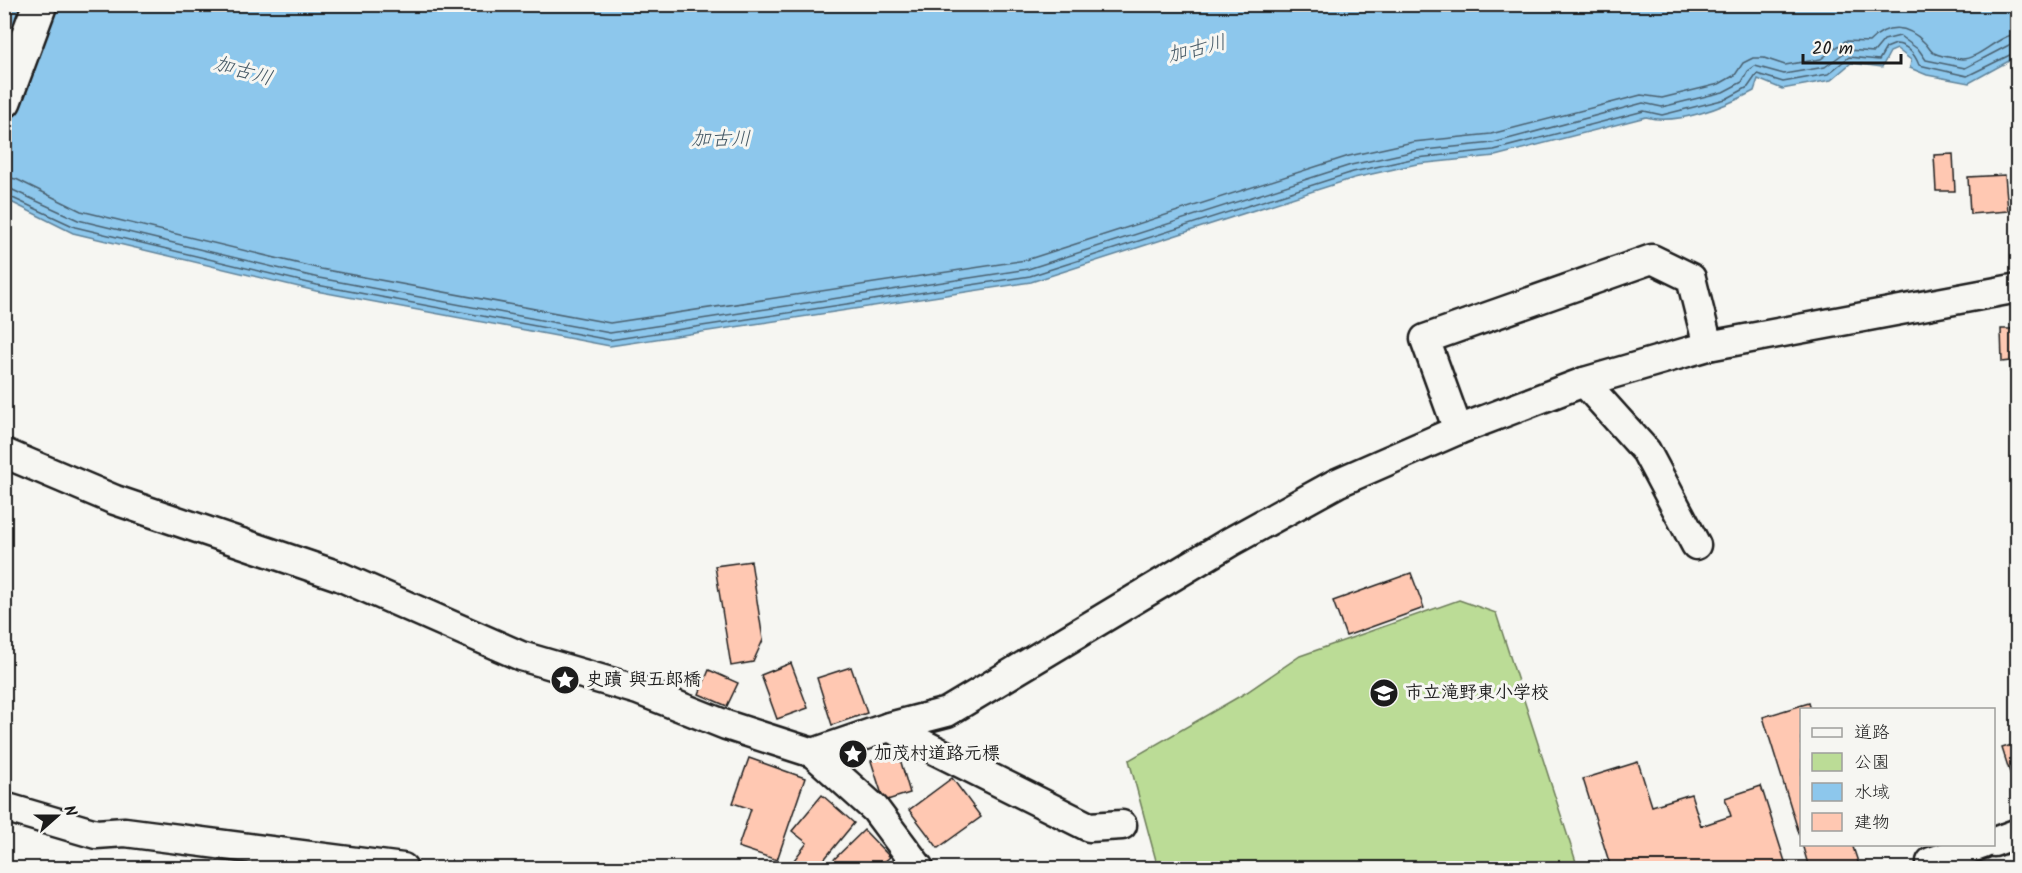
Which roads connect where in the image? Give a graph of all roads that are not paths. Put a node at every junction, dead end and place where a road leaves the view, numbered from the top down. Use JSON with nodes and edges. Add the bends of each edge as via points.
{"nodes":[{"id":1,"x":40,"y":4,"type":"edge"},
{"id":2,"x":4,"y":101,"type":"edge"},
{"id":3,"x":2018,"y":288,"type":"edge"},
{"id":4,"x":1708,"y":346,"type":"junction"},
{"id":5,"x":1584,"y":382,"type":"junction"},
{"id":6,"x":1458,"y":430,"type":"junction"},
{"id":7,"x":4,"y":453,"type":"edge"},
{"id":8,"x":1696,"y":545,"type":"dead end"},
{"id":9,"x":889,"y":727,"type":"junction"},
{"id":10,"x":813,"y":753,"type":"junction"},
{"id":11,"x":4,"y":807,"type":"edge"},
{"id":12,"x":1122,"y":825,"type":"dead end"},
{"id":13,"x":2018,"y":833,"type":"edge"},
{"id":14,"x":1995,"y":842,"type":"edge"},
{"id":15,"x":1977,"y":846,"type":"edge"},
{"id":16,"x":1931,"y":862,"type":"dead end"},
{"id":17,"x":403,"y":868,"type":"edge"},
{"id":18,"x":920,"y":868,"type":"edge"}],
"edges":[{"from":1,"to":2,"type":"street"},
{"from":3,"to":4,"type":"street"},
{"from":4,"to":5,"type":"street"},
{"from":4,"to":6,"type":"street","via":[[1691,278],[1652,259],[1425,339]]},
{"from":5,"to":6,"type":"street"},
{"from":5,"to":8,"type":"street","via":[[1646,452]]},
{"from":6,"to":9,"type":"street","via":[[1337,483],[1230,542],[946,712]]},
{"from":7,"to":10,"type":"street","via":[[115,500],[339,576],[521,656],[638,690],[726,725]]},
{"from":9,"to":10,"type":"street"},
{"from":9,"to":12,"type":"street","via":[[1089,827]]},
{"from":10,"to":18,"type":"street","via":[[875,809]]},
{"from":11,"to":17,"type":"street","via":[[96,834],[125,832]]},
{"from":13,"to":14,"type":"street"},
{"from":15,"to":16,"type":"street"}]}
